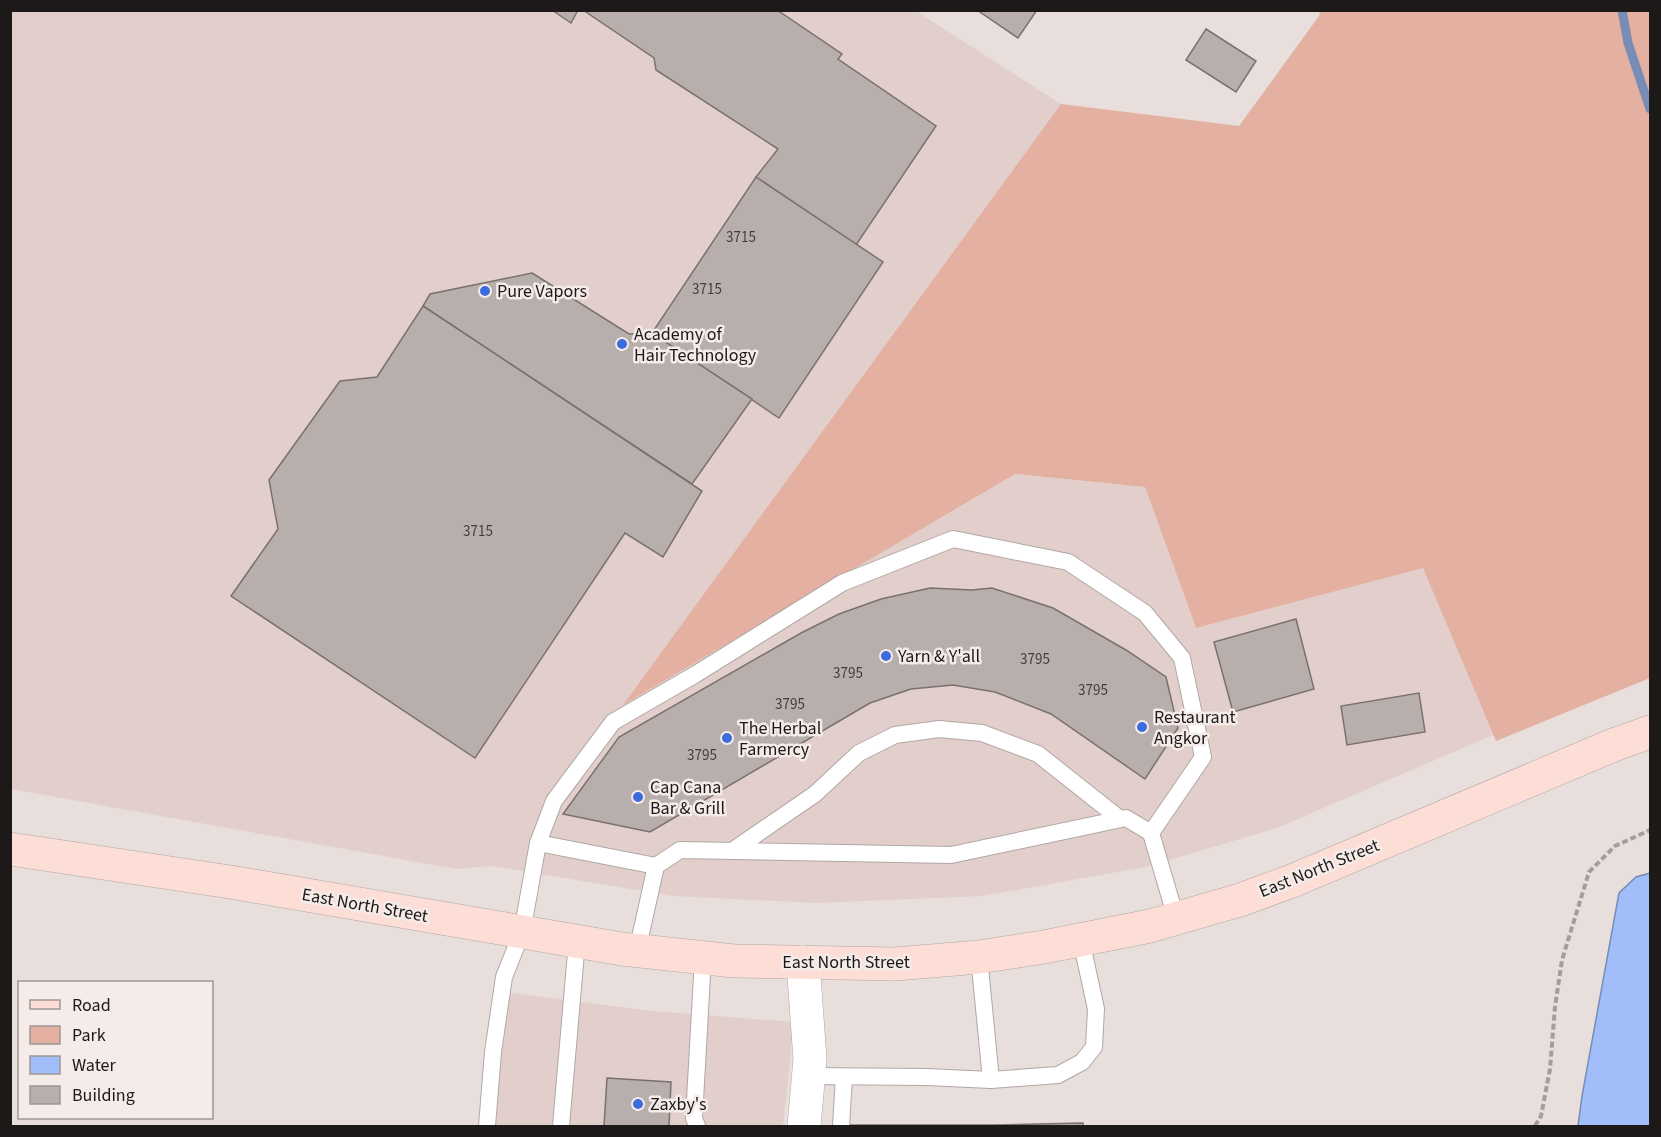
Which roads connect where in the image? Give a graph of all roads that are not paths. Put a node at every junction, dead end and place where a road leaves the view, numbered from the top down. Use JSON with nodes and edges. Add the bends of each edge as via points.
{"nodes":[{"id":1,"x":1650,"y":732,"type":"edge"},
{"id":2,"x":1120,"y":819,"type":"junction"},
{"id":3,"x":1151,"y":832,"type":"junction"},
{"id":4,"x":538,"y":843,"type":"junction"},
{"id":5,"x":10,"y":849,"type":"edge"},
{"id":6,"x":732,"y":851,"type":"junction"},
{"id":7,"x":656,"y":866,"type":"junction"},
{"id":8,"x":1176,"y":918,"type":"junction"},
{"id":9,"x":522,"y":932,"type":"junction"},
{"id":10,"x":1081,"y":940,"type":"junction"},
{"id":11,"x":577,"y":941,"type":"junction"},
{"id":12,"x":637,"y":951,"type":"junction"},
{"id":13,"x":979,"y":957,"type":"junction"},
{"id":14,"x":703,"y":958,"type":"junction"},
{"id":15,"x":803,"y":962,"type":"junction"},
{"id":16,"x":808,"y":1076,"type":"junction"},
{"id":17,"x":844,"y":1077,"type":"junction"},
{"id":18,"x":991,"y":1080,"type":"junction"},
{"id":19,"x":487,"y":1126,"type":"edge"},
{"id":20,"x":561,"y":1126,"type":"edge"},
{"id":21,"x":697,"y":1126,"type":"edge"},
{"id":22,"x":804,"y":1126,"type":"edge"},
{"id":23,"x":841,"y":1126,"type":"edge"}],
"edges":[{"from":1,"to":8,"type":"main road","name":"East North Street","via":[[1292,881]]},
{"from":2,"to":3,"type":"lane"},
{"from":2,"to":6,"type":"lane","via":[[951,855]]},
{"from":2,"to":6,"type":"lane","via":[[1038,754],[982,733],[939,729],[896,735],[859,753],[815,794]]},
{"from":3,"to":4,"type":"lane","via":[[1203,757],[1182,658],[1145,613],[1068,562],[953,539],[842,583],[613,722],[554,801]]},
{"from":3,"to":8,"type":"lane"},
{"from":4,"to":7,"type":"lane"},
{"from":4,"to":9,"type":"lane"},
{"from":5,"to":9,"type":"main road","name":"East North Street"},
{"from":6,"to":7,"type":"lane","via":[[680,850]]},
{"from":7,"to":12,"type":"lane"},
{"from":8,"to":10,"type":"main road","name":"East North Street"},
{"from":9,"to":11,"type":"main road","name":"East North Street"},
{"from":9,"to":19,"type":"lane","via":[[504,977]]},
{"from":10,"to":13,"type":"main road","name":"East North Street"},
{"from":10,"to":18,"type":"lane","via":[[1096,1009],[1094,1047],[1082,1062],[1058,1075]]},
{"from":11,"to":12,"type":"main road","name":"East North Street"},
{"from":11,"to":20,"type":"lane"},
{"from":12,"to":14,"type":"main road","name":"East North Street"},
{"from":13,"to":15,"type":"main road","name":"East North Street","via":[[895,964]]},
{"from":13,"to":18,"type":"lane"},
{"from":14,"to":15,"type":"main road","name":"East North Street"},
{"from":14,"to":21,"type":"lane","via":[[694,1118]]},
{"from":15,"to":16,"type":"street"},
{"from":16,"to":17,"type":"lane"},
{"from":16,"to":22,"type":"street"},
{"from":17,"to":18,"type":"lane"},
{"from":17,"to":23,"type":"lane"}]}
